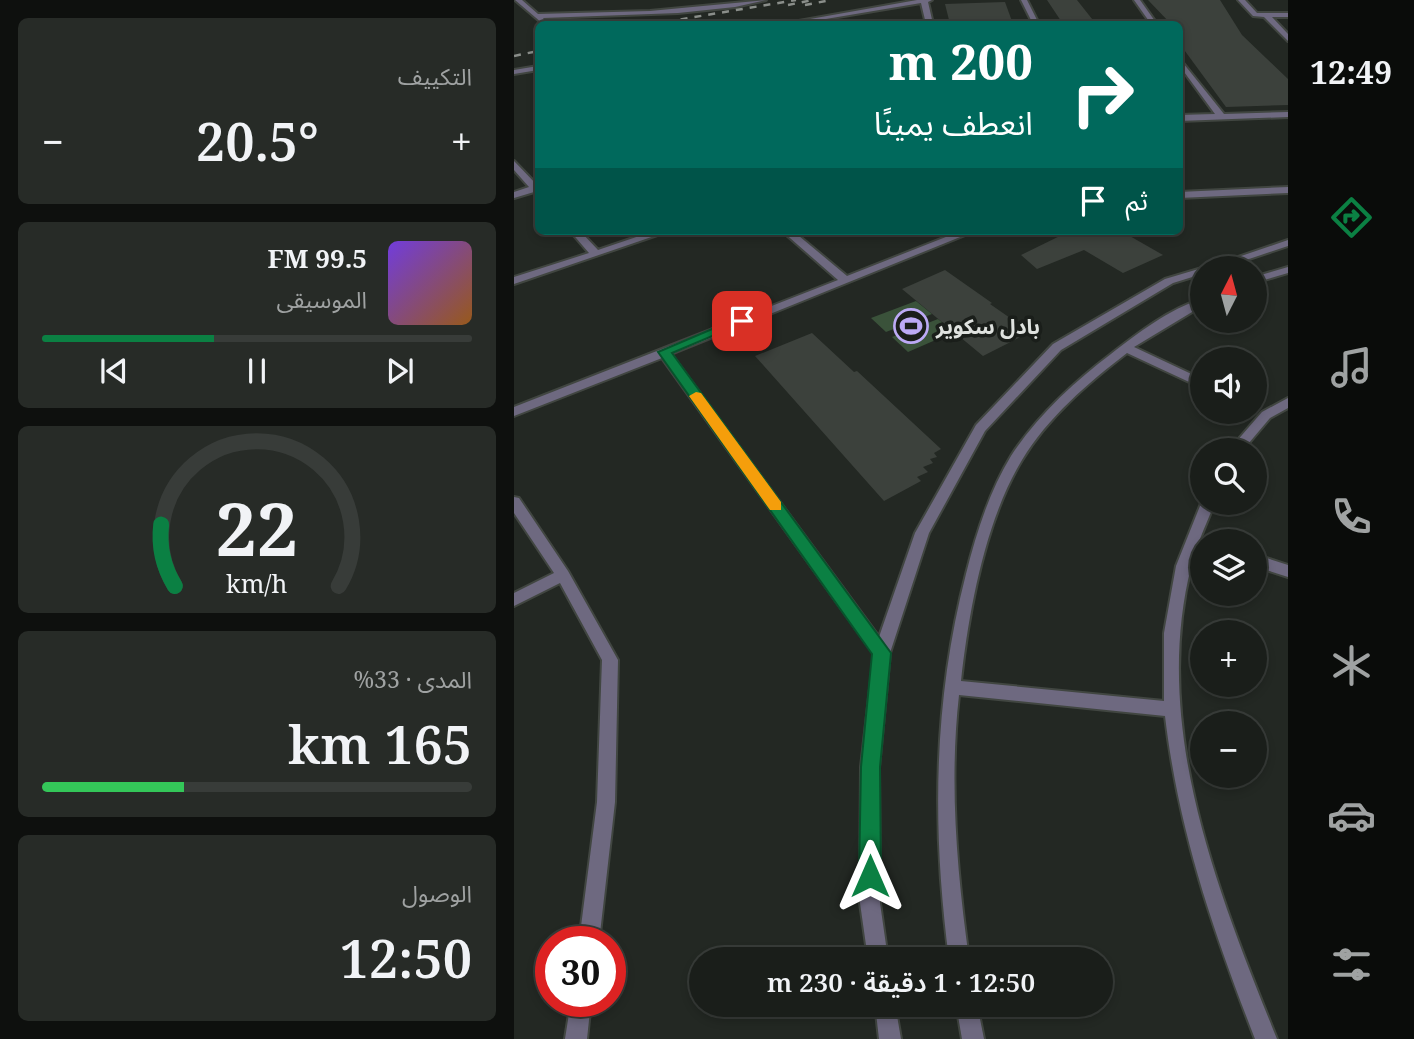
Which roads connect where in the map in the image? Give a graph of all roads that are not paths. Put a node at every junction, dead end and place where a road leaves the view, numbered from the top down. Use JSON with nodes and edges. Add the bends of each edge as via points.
{"nodes":[{"id":1,"x":518,"y":0,"type":"edge"},
{"id":2,"x":762,"y":0,"type":"edge"},
{"id":3,"x":859,"y":0,"type":"edge"},
{"id":4,"x":927,"y":0,"type":"edge"},
{"id":5,"x":1024,"y":0,"type":"edge"},
{"id":6,"x":1137,"y":0,"type":"edge"},
{"id":7,"x":1241,"y":0,"type":"edge"},
{"id":8,"x":906,"y":4,"type":"junction"},
{"id":9,"x":528,"y":9,"type":"junction"},
{"id":10,"x":514,"y":12,"type":"edge"},
{"id":11,"x":1266,"y":15,"type":"junction"},
{"id":12,"x":1288,"y":15,"type":"edge"},
{"id":13,"x":536,"y":16,"type":"junction"},
{"id":14,"x":542,"y":21,"type":"edge"},
{"id":15,"x":804,"y":21,"type":"edge"},
{"id":16,"x":930,"y":21,"type":"edge"},
{"id":17,"x":1034,"y":21,"type":"edge"},
{"id":18,"x":1152,"y":21,"type":"edge"},
{"id":19,"x":1288,"y":39,"type":"edge"},
{"id":20,"x":535,"y":68,"type":"edge"},
{"id":21,"x":1183,"y":68,"type":"edge"},
{"id":22,"x":514,"y":72,"type":"edge"},
{"id":23,"x":1288,"y":114,"type":"edge"},
{"id":24,"x":1221,"y":116,"type":"junction"},
{"id":25,"x":1183,"y":118,"type":"edge"},
{"id":26,"x":514,"y":164,"type":"edge"},
{"id":27,"x":535,"y":188,"type":"edge"},
{"id":28,"x":535,"y":190,"type":"edge"},
{"id":29,"x":1288,"y":190,"type":"edge"},
{"id":30,"x":514,"y":195,"type":"edge"},
{"id":31,"x":1183,"y":195,"type":"edge"},
{"id":32,"x":579,"y":235,"type":"edge"},
{"id":33,"x":652,"y":235,"type":"edge"},
{"id":34,"x":792,"y":235,"type":"edge"},
{"id":35,"x":960,"y":235,"type":"edge"},
{"id":36,"x":1288,"y":243,"type":"edge"},
{"id":37,"x":596,"y":254,"type":"junction"},
{"id":38,"x":1247,"y":256,"type":"edge"},
{"id":39,"x":1288,"y":270,"type":"edge"},
{"id":40,"x":1190,"y":275,"type":"edge"},
{"id":41,"x":1267,"y":276,"type":"edge"},
{"id":42,"x":845,"y":280,"type":"junction"},
{"id":43,"x":514,"y":281,"type":"edge"},
{"id":44,"x":1190,"y":308,"type":"edge"},
{"id":45,"x":1126,"y":348,"type":"junction"},
{"id":46,"x":664,"y":352,"type":"junction"},
{"id":47,"x":1190,"y":378,"type":"edge"},
{"id":48,"x":1288,"y":402,"type":"edge"},
{"id":49,"x":1267,"y":410,"type":"edge"},
{"id":50,"x":514,"y":412,"type":"edge"},
{"id":51,"x":514,"y":502,"type":"edge"},
{"id":52,"x":1190,"y":558,"type":"edge"},
{"id":53,"x":1267,"y":564,"type":"edge"},
{"id":54,"x":1288,"y":571,"type":"edge"},
{"id":55,"x":563,"y":575,"type":"junction"},
{"id":56,"x":514,"y":600,"type":"edge"},
{"id":57,"x":882,"y":653,"type":"junction"},
{"id":58,"x":952,"y":687,"type":"junction"},
{"id":59,"x":1171,"y":709,"type":"junction"},
{"id":60,"x":591,"y":926,"type":"edge"},
{"id":61,"x":876,"y":947,"type":"edge"},
{"id":62,"x":957,"y":947,"type":"edge"},
{"id":63,"x":579,"y":1017,"type":"edge"},
{"id":64,"x":887,"y":1017,"type":"edge"},
{"id":65,"x":969,"y":1017,"type":"edge"},
{"id":66,"x":576,"y":1039,"type":"edge"},
{"id":67,"x":890,"y":1039,"type":"edge"},
{"id":68,"x":973,"y":1039,"type":"edge"},
{"id":69,"x":1266,"y":1039,"type":"edge"}],
"edges":[{"from":1,"to":9,"type":"street"},
{"from":2,"to":13,"type":"street","via":[[626,16]]},
{"from":3,"to":8,"type":"street"},
{"from":4,"to":8,"type":"street"},
{"from":4,"to":16,"type":"street"},
{"from":5,"to":17,"type":"street"},
{"from":6,"to":18,"type":"street"},
{"from":7,"to":11,"type":"street","via":[[1255,15]]},
{"from":8,"to":15,"type":"street"},
{"from":9,"to":10,"type":"street"},
{"from":9,"to":13,"type":"street"},
{"from":11,"to":12,"type":"street"},
{"from":11,"to":19,"type":"street"},
{"from":13,"to":14,"type":"street"},
{"from":20,"to":22,"type":"street"},
{"from":21,"to":24,"type":"street"},
{"from":23,"to":24,"type":"street"},
{"from":24,"to":25,"type":"street"},
{"from":26,"to":27,"type":"street"},
{"from":28,"to":30,"type":"street"},
{"from":29,"to":31,"type":"street"},
{"from":32,"to":37,"type":"street"},
{"from":33,"to":37,"type":"street"},
{"from":34,"to":42,"type":"street"},
{"from":35,"to":42,"type":"street"},
{"from":36,"to":38,"type":"street"},
{"from":37,"to":43,"type":"street"},
{"from":39,"to":41,"type":"street"},
{"from":40,"to":57,"type":"street","via":[[1169,281],[1058,347],[980,428],[922,533]]},
{"from":42,"to":46,"type":"street"},
{"from":44,"to":45,"type":"street"},
{"from":45,"to":47,"type":"street"},
{"from":45,"to":58,"type":"street","via":[[1096,369],[1023,449],[989,517],[961,615]]},
{"from":46,"to":50,"type":"street"},
{"from":46,"to":57,"type":"street"},
{"from":48,"to":49,"type":"street"},
{"from":51,"to":55,"type":"street"},
{"from":52,"to":59,"type":"street","via":[[1174,605]]},
{"from":53,"to":54,"type":"street"},
{"from":55,"to":56,"type":"street"},
{"from":55,"to":60,"type":"street","via":[[610,660],[606,802]]},
{"from":57,"to":61,"type":"street","via":[[870,767],[870,903]]},
{"from":58,"to":59,"type":"street"},
{"from":58,"to":62,"type":"street","via":[[944,772],[947,884]]},
{"from":59,"to":69,"type":"street","via":[[1200,860]]},
{"from":63,"to":66,"type":"street"},
{"from":64,"to":67,"type":"street"},
{"from":65,"to":68,"type":"street"}]}
